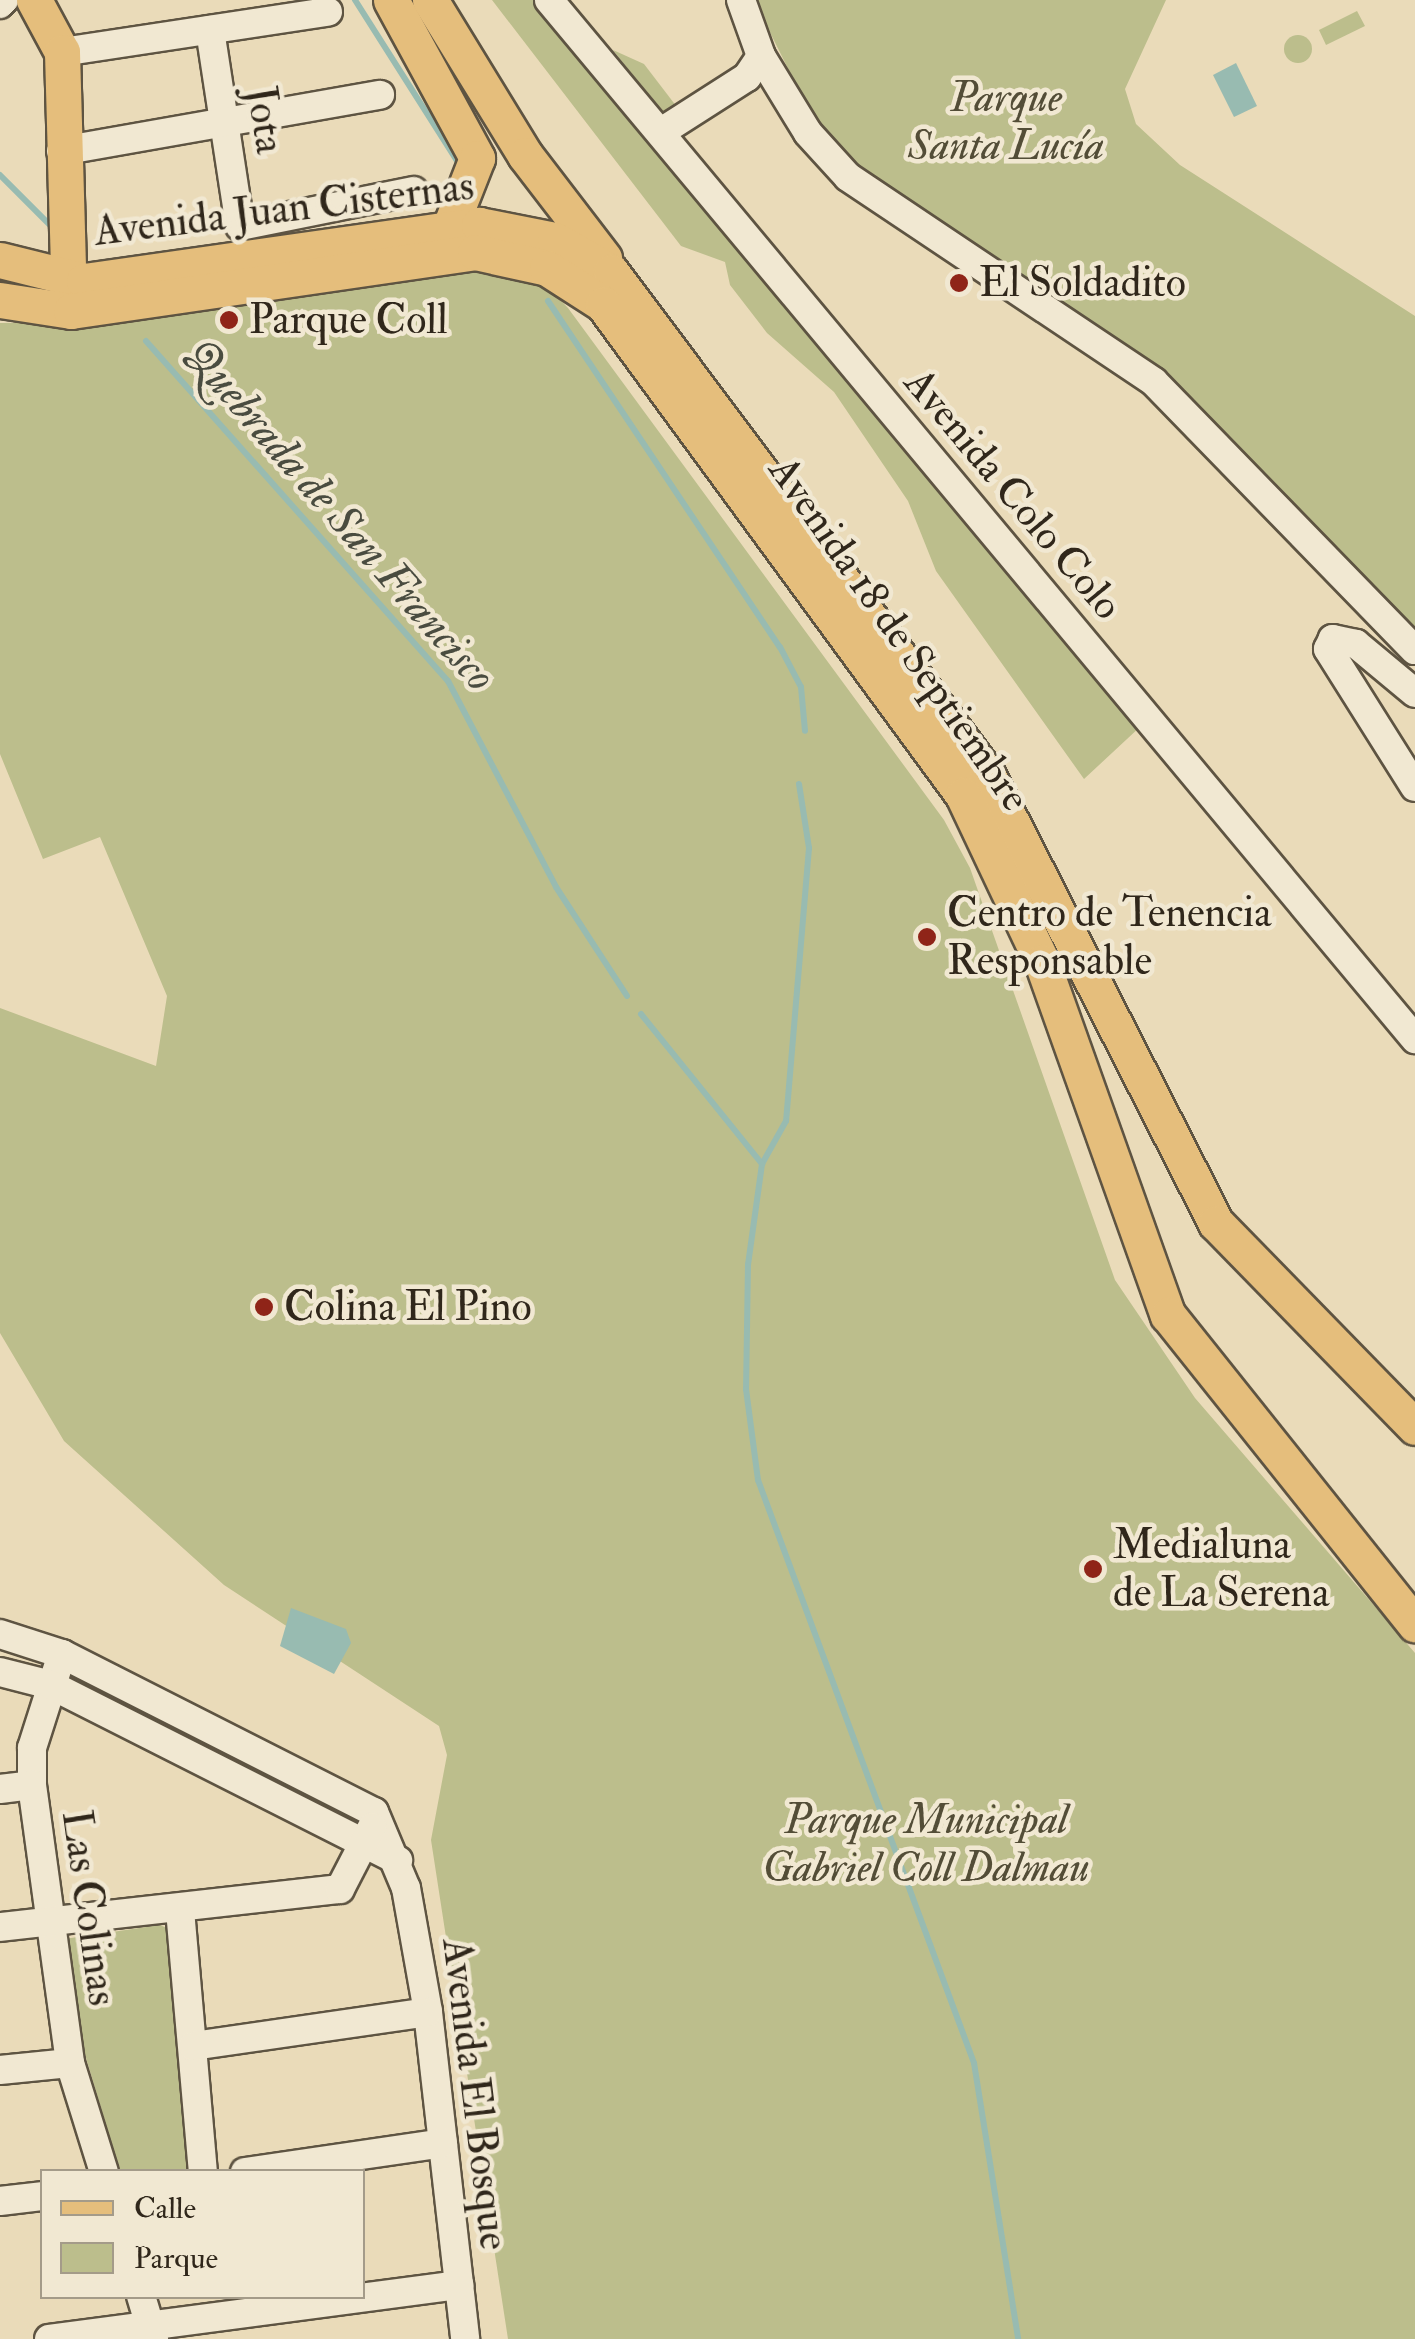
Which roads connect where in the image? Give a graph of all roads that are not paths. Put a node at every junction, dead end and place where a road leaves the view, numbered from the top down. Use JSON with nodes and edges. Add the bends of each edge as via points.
{"nodes":[{"id":1,"x":34,"y":0,"type":"edge"},
{"id":2,"x":391,"y":0,"type":"edge"},
{"id":3,"x":430,"y":0,"type":"edge"},
{"id":4,"x":550,"y":0,"type":"edge"},
{"id":5,"x":741,"y":0,"type":"edge"},
{"id":6,"x":328,"y":12,"type":"dead end"},
{"id":7,"x":210,"y":30,"type":"junction"},
{"id":8,"x":62,"y":52,"type":"junction"},
{"id":9,"x":425,"y":56,"type":"junction"},
{"id":10,"x":761,"y":56,"type":"junction"},
{"id":11,"x":380,"y":95,"type":"dead end"},
{"id":12,"x":227,"y":122,"type":"junction"},
{"id":13,"x":661,"y":132,"type":"junction"},
{"id":14,"x":61,"y":151,"type":"junction"},
{"id":15,"x":525,"y":155,"type":"junction"},
{"id":16,"x":413,"y":191,"type":"dead end"},
{"id":17,"x":450,"y":226,"type":"junction"},
{"id":18,"x":0,"y":260,"type":"edge"},
{"id":19,"x":531,"y":262,"type":"joint"},
{"id":20,"x":626,"y":286,"type":"junction"},
{"id":21,"x":68,"y":296,"type":"junction"},
{"id":22,"x":0,"y":300,"type":"edge"},
{"id":23,"x":1415,"y":650,"type":"edge"},
{"id":24,"x":1415,"y":693,"type":"edge"},
{"id":25,"x":1415,"y":787,"type":"edge"},
{"id":26,"x":1415,"y":1038,"type":"edge"},
{"id":27,"x":1415,"y":1428,"type":"edge"},
{"id":28,"x":1415,"y":1624,"type":"edge"},
{"id":29,"x":0,"y":1634,"type":"edge"},
{"id":30,"x":62,"y":1654,"type":"junction"},
{"id":31,"x":0,"y":1672,"type":"edge"},
{"id":32,"x":51,"y":1685,"type":"junction"},
{"id":33,"x":32,"y":1786,"type":"junction"},
{"id":34,"x":0,"y":1789,"type":"edge"},
{"id":35,"x":374,"y":1812,"type":"junction"},
{"id":36,"x":363,"y":1844,"type":"junction"},
{"id":37,"x":398,"y":1860,"type":"junction"},
{"id":38,"x":180,"y":1910,"type":"junction"},
{"id":39,"x":47,"y":1922,"type":"junction"},
{"id":40,"x":0,"y":1927,"type":"edge"},
{"id":41,"x":428,"y":2012,"type":"junction"},
{"id":42,"x":192,"y":2046,"type":"junction"},
{"id":43,"x":70,"y":2063,"type":"junction"},
{"id":44,"x":0,"y":2070,"type":"edge"},
{"id":45,"x":443,"y":2142,"type":"junction"},
{"id":46,"x":103,"y":2169,"type":"edge"},
{"id":47,"x":203,"y":2169,"type":"edge"},
{"id":48,"x":265,"y":2169,"type":"edge"},
{"id":49,"x":40,"y":2196,"type":"edge"},
{"id":50,"x":0,"y":2201,"type":"edge"},
{"id":51,"x":459,"y":2285,"type":"junction"},
{"id":52,"x":142,"y":2299,"type":"edge"},
{"id":53,"x":152,"y":2333,"type":"edge"},
{"id":54,"x":49,"y":2339,"type":"edge"},
{"id":55,"x":466,"y":2339,"type":"edge"}],
"edges":[{"from":1,"to":8,"type":"main road"},
{"from":2,"to":9,"type":"main road"},
{"from":3,"to":15,"type":"main road"},
{"from":4,"to":13,"type":"street","name":"Avenida Colo Colo"},
{"from":5,"to":10,"type":"street"},
{"from":6,"to":7,"type":"street"},
{"from":7,"to":8,"type":"street"},
{"from":7,"to":12,"type":"street","name":"Jota"},
{"from":8,"to":14,"type":"main road"},
{"from":9,"to":15,"type":"main road"},
{"from":9,"to":17,"type":"main road","via":[[477,158]]},
{"from":10,"to":13,"type":"street","via":[[747,77]]},
{"from":10,"to":23,"type":"street","via":[[808,134],[848,177],[1154,382]]},
{"from":11,"to":12,"type":"street"},
{"from":12,"to":14,"type":"street"},
{"from":12,"to":16,"type":"street","name":"Jota","via":[[240,226]]},
{"from":13,"to":26,"type":"street","name":"Avenida Colo Colo"},
{"from":14,"to":21,"type":"main road"},
{"from":15,"to":20,"type":"main road","name":"Avenida 18 de Septiembre"},
{"from":17,"to":20,"type":"main road","name":"Avenida Juan Cisternas","via":[[540,235]]},
{"from":17,"to":21,"type":"main road","name":"Avenida Juan Cisternas"},
{"from":18,"to":21,"type":"main road","name":"Avenida Juan Cisternas"},
{"from":19,"to":21,"type":"main road","name":"Avenida Juan Cisternas","via":[[434,254]]},
{"from":19,"to":28,"type":"main road","name":"Avenida 18 de Septiembre","via":[[589,292],[630,334],[946,769],[1018,902],[1168,1315]]},
{"from":20,"to":27,"type":"main road","name":"Avenida 18 de Septiembre","via":[[987,774],[1207,1210],[1258,1276]]},
{"from":21,"to":22,"type":"main road","name":"Avenida Juan Cisternas"},
{"from":24,"to":25,"type":"street","via":[[1356,644],[1333,638],[1328,649]]},
{"from":29,"to":30,"type":"street"},
{"from":30,"to":32,"type":"street","name":"Las Colinas"},
{"from":30,"to":35,"type":"street"},
{"from":31,"to":32,"type":"street"},
{"from":32,"to":33,"type":"street","name":"Las Colinas"},
{"from":32,"to":36,"type":"street"},
{"from":33,"to":34,"type":"street"},
{"from":33,"to":39,"type":"street","name":"Las Colinas"},
{"from":35,"to":36,"type":"street"},
{"from":35,"to":37,"type":"street","name":"Avenida El Bosque"},
{"from":36,"to":37,"type":"street"},
{"from":36,"to":38,"type":"street","via":[[340,1889]]},
{"from":37,"to":41,"type":"street","name":"Avenida El Bosque"},
{"from":38,"to":39,"type":"street"},
{"from":38,"to":42,"type":"street"},
{"from":39,"to":40,"type":"street"},
{"from":39,"to":43,"type":"street","name":"Las Colinas"},
{"from":41,"to":42,"type":"street"},
{"from":41,"to":45,"type":"street","name":"Avenida El Bosque"},
{"from":42,"to":47,"type":"street"},
{"from":43,"to":44,"type":"street"},
{"from":43,"to":46,"type":"street","name":"Las Colinas"},
{"from":45,"to":48,"type":"street"},
{"from":45,"to":51,"type":"street","name":"Avenida El Bosque"},
{"from":49,"to":50,"type":"street"},
{"from":51,"to":53,"type":"street"},
{"from":51,"to":55,"type":"street","name":"Avenida El Bosque"},
{"from":52,"to":53,"type":"street"},
{"from":53,"to":54,"type":"street"}]}
